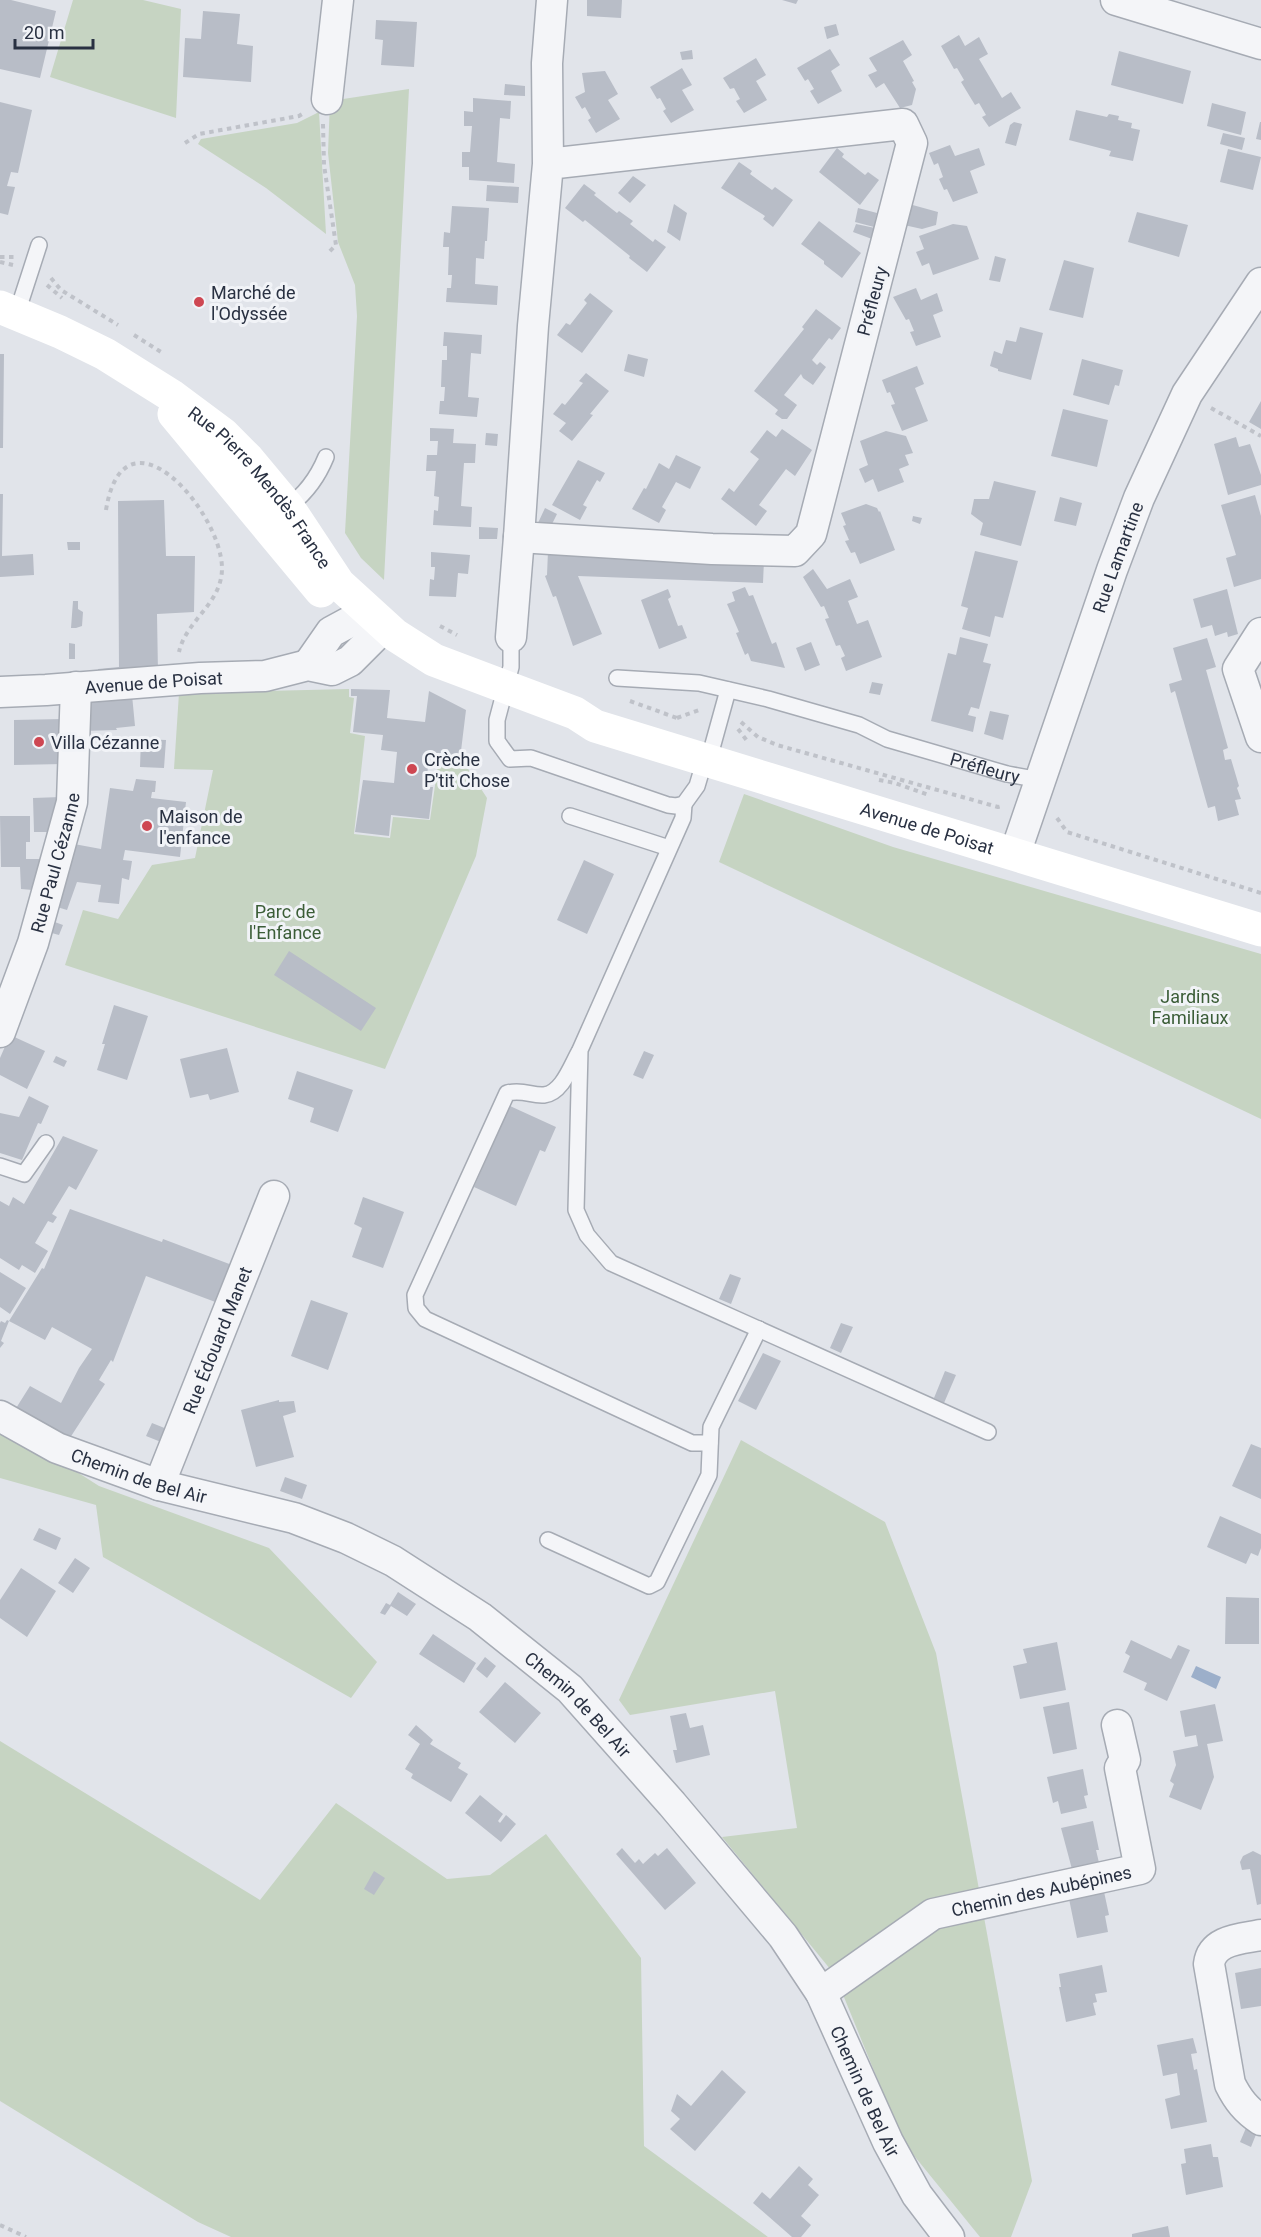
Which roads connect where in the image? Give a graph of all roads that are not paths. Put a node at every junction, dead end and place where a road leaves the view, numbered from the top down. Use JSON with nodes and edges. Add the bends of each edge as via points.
{"nodes":[{"id":1,"x":338,"y":0,"type":"edge"},
{"id":2,"x":552,"y":0,"type":"edge"},
{"id":3,"x":1116,"y":0,"type":"edge"},
{"id":4,"x":1261,"y":45,"type":"edge"},
{"id":5,"x":327,"y":99,"type":"road end"},
{"id":6,"x":548,"y":164,"type":"junction"},
{"id":7,"x":39,"y":245,"type":"dead end"},
{"id":8,"x":1261,"y":283,"type":"edge"},
{"id":9,"x":8,"y":310,"type":"edge"},
{"id":10,"x":147,"y":366,"type":"junction"},
{"id":11,"x":194,"y":437,"type":"junction"},
{"id":12,"x":326,"y":458,"type":"dead end"},
{"id":13,"x":288,"y":507,"type":"junction"},
{"id":14,"x":519,"y":537,"type":"junction"},
{"id":15,"x":369,"y":625,"type":"junction"},
{"id":16,"x":1261,"y":633,"type":"edge"},
{"id":17,"x":511,"y":637,"type":"joint"},
{"id":18,"x":617,"y":678,"type":"dead end"},
{"id":19,"x":76,"y":687,"type":"junction"},
{"id":20,"x":728,"y":690,"type":"junction"},
{"id":21,"x":0,"y":692,"type":"edge"},
{"id":22,"x":504,"y":696,"type":"junction"},
{"id":23,"x":1261,"y":737,"type":"edge"},
{"id":24,"x":705,"y":759,"type":"junction"},
{"id":25,"x":1036,"y":791,"type":"junction"},
{"id":26,"x":684,"y":804,"type":"junction"},
{"id":27,"x":570,"y":816,"type":"dead end"},
{"id":28,"x":669,"y":848,"type":"junction"},
{"id":29,"x":1015,"y":854,"type":"junction"},
{"id":30,"x":1261,"y":930,"type":"edge"},
{"id":31,"x":0,"y":1032,"type":"edge"},
{"id":32,"x":580,"y":1050,"type":"junction"},
{"id":33,"x":46,"y":1143,"type":"dead end"},
{"id":34,"x":0,"y":1166,"type":"edge"},
{"id":35,"x":274,"y":1196,"type":"dead end"},
{"id":36,"x":759,"y":1329,"type":"junction"},
{"id":37,"x":0,"y":1416,"type":"edge"},
{"id":38,"x":988,"y":1432,"type":"dead end"},
{"id":39,"x":710,"y":1443,"type":"junction"},
{"id":40,"x":159,"y":1485,"type":"junction"},
{"id":41,"x":548,"y":1540,"type":"dead end"},
{"id":42,"x":1117,"y":1725,"type":"dead end"},
{"id":43,"x":1261,"y":1935,"type":"edge"},
{"id":44,"x":821,"y":1993,"type":"junction"},
{"id":45,"x":1261,"y":2120,"type":"edge"},
{"id":46,"x":949,"y":2237,"type":"edge"}],
"edges":[{"from":1,"to":5,"type":"street"},
{"from":2,"to":6,"type":"street","via":[[547,63]]},
{"from":3,"to":4,"type":"street"},
{"from":6,"to":14,"type":"street"},
{"from":6,"to":14,"type":"street","name":"Préfleury","via":[[903,124],[912,143],[811,534],[795,551]]},
{"from":7,"to":9,"type":"lane","via":[[30,272]]},
{"from":8,"to":25,"type":"street","name":"Rue Lamartine","via":[[1187,394],[1139,498]]},
{"from":9,"to":10,"type":"main road","name":"Rue Pierre Mendès France"},
{"from":10,"to":11,"type":"main road","name":"Rue Pierre Mendès France"},
{"from":10,"to":13,"type":"main road","name":"Rue Pierre Mendès France","via":[[172,396],[223,434],[248,459]]},
{"from":11,"to":13,"type":"lane","via":[[228,459],[271,511]]},
{"from":11,"to":15,"type":"main road","name":"Rue Pierre Mendès France","via":[[335,610]]},
{"from":12,"to":13,"type":"lane","via":[[307,490]]},
{"from":13,"to":15,"type":"main road","name":"Rue Pierre Mendès France"},
{"from":14,"to":17,"type":"street"},
{"from":15,"to":19,"type":"street","name":"Avenue de Poisat","via":[[331,632],[308,665],[265,676]]},
{"from":15,"to":22,"type":"main road","name":"Avenue de Poisat"},
{"from":16,"to":23,"type":"street","via":[[1238,669]]},
{"from":17,"to":22,"type":"lane","via":[[511,667]]},
{"from":18,"to":20,"type":"lane","name":"Préfleury","via":[[699,683]]},
{"from":19,"to":21,"type":"street","name":"Avenue de Poisat"},
{"from":19,"to":31,"type":"street","name":"Rue Paul Cézanne","via":[[72,802],[33,943]]},
{"from":20,"to":24,"type":"lane","via":[[712,748]]},
{"from":20,"to":25,"type":"lane","name":"Préfleury","via":[[859,725],[887,739],[1007,774]]},
{"from":22,"to":24,"type":"main road","name":"Avenue de Poisat","via":[[575,713],[595,726]]},
{"from":22,"to":26,"type":"lane","via":[[496,720],[497,741],[510,759],[531,758],[676,807]]},
{"from":24,"to":26,"type":"lane","via":[[697,786]]},
{"from":24,"to":29,"type":"main road","name":"Avenue de Poisat"},
{"from":25,"to":29,"type":"street","name":"Rue Lamartine"},
{"from":26,"to":28,"type":"lane","via":[[683,818]]},
{"from":27,"to":28,"type":"lane"},
{"from":28,"to":32,"type":"lane"},
{"from":29,"to":30,"type":"main road","name":"Avenue de Poisat"},
{"from":32,"to":36,"type":"lane","via":[[576,1210],[586,1235],[611,1263]]},
{"from":32,"to":39,"type":"lane","via":[[559,1087],[545,1095],[519,1090],[507,1093],[415,1295],[416,1308],[425,1319],[692,1443]]},
{"from":33,"to":34,"type":"lane","via":[[24,1174]]},
{"from":35,"to":40,"type":"street","name":"Rue Édouard Manet"},
{"from":36,"to":38,"type":"lane"},
{"from":36,"to":39,"type":"lane","via":[[711,1427]]},
{"from":37,"to":40,"type":"street","name":"Chemin de Bel Air","via":[[57,1448]]},
{"from":39,"to":41,"type":"lane","via":[[709,1475],[657,1582],[649,1586]]},
{"from":40,"to":44,"type":"street","name":"Chemin de Bel Air","via":[[294,1518],[346,1538],[393,1561],[480,1617],[570,1689],[597,1718],[783,1936]]},
{"from":42,"to":44,"type":"street","name":"Chemin des Aubépines","via":[[1125,1760],[1120,1768],[1140,1869],[933,1914]]},
{"from":43,"to":45,"type":"street","via":[[1223,1942],[1209,1964],[1230,2084],[1246,2110]]},
{"from":44,"to":46,"type":"street","name":"Chemin de Bel Air","via":[[888,2142],[917,2195]]}]}
